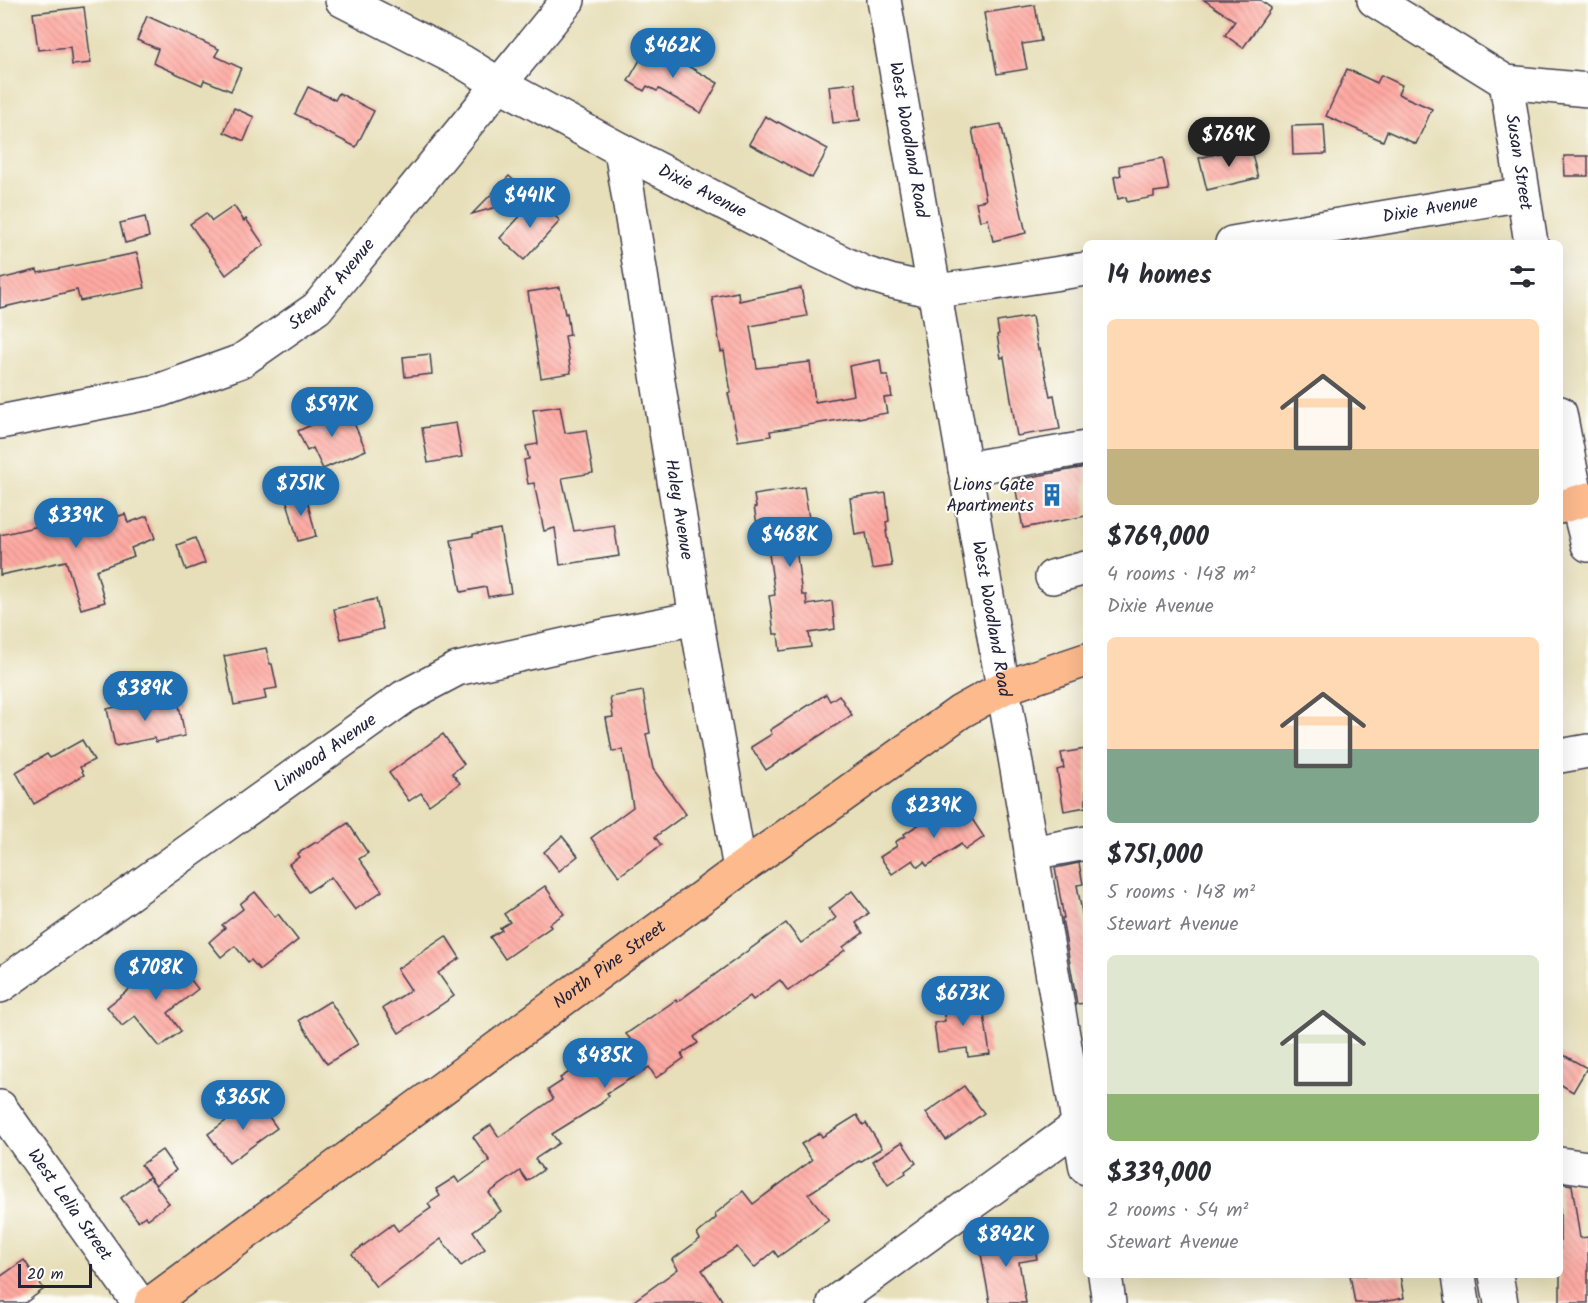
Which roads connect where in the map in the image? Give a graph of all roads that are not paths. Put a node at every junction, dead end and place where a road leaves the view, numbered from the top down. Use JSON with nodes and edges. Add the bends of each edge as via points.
{"nodes":[{"id":1,"x":342,"y":0,"type":"edge"},
{"id":2,"x":568,"y":0,"type":"edge"},
{"id":3,"x":884,"y":0,"type":"edge"},
{"id":4,"x":1374,"y":0,"type":"edge"},
{"id":5,"x":1506,"y":82,"type":"junction"},
{"id":6,"x":499,"y":84,"type":"junction"},
{"id":7,"x":1588,"y":90,"type":"edge"},
{"id":8,"x":621,"y":150,"type":"junction"},
{"id":9,"x":1522,"y":194,"type":"junction"},
{"id":10,"x":1250,"y":240,"type":"edge"},
{"id":11,"x":1530,"y":240,"type":"edge"},
{"id":12,"x":1083,"y":269,"type":"edge"},
{"id":13,"x":934,"y":291,"type":"junction"},
{"id":14,"x":0,"y":422,"type":"edge"},
{"id":15,"x":1563,"y":431,"type":"edge"},
{"id":16,"x":1083,"y":449,"type":"edge"},
{"id":17,"x":965,"y":469,"type":"junction"},
{"id":18,"x":1575,"y":503,"type":"edge"},
{"id":19,"x":1588,"y":545,"type":"edge"},
{"id":20,"x":1083,"y":569,"type":"edge"},
{"id":21,"x":1052,"y":577,"type":"dead end"},
{"id":22,"x":696,"y":618,"type":"junction"},
{"id":23,"x":1083,"y":661,"type":"edge"},
{"id":24,"x":1003,"y":688,"type":"junction"},
{"id":25,"x":1588,"y":752,"type":"edge"},
{"id":26,"x":1563,"y":756,"type":"edge"},
{"id":27,"x":1083,"y":844,"type":"edge"},
{"id":28,"x":1031,"y":853,"type":"junction"},
{"id":29,"x":740,"y":869,"type":"junction"},
{"id":30,"x":0,"y":986,"type":"edge"},
{"id":31,"x":1076,"y":1050,"type":"edge"},
{"id":32,"x":0,"y":1107,"type":"edge"},
{"id":33,"x":1078,"y":1125,"type":"junction"},
{"id":34,"x":1083,"y":1152,"type":"edge"},
{"id":35,"x":1563,"y":1164,"type":"edge"},
{"id":36,"x":1588,"y":1168,"type":"edge"},
{"id":37,"x":1105,"y":1278,"type":"edge"},
{"id":38,"x":1459,"y":1278,"type":"edge"},
{"id":39,"x":1497,"y":1278,"type":"edge"},
{"id":40,"x":139,"y":1303,"type":"edge"},
{"id":41,"x":151,"y":1303,"type":"edge"},
{"id":42,"x":834,"y":1303,"type":"edge"},
{"id":43,"x":1109,"y":1303,"type":"edge"},
{"id":44,"x":1463,"y":1303,"type":"edge"},
{"id":45,"x":1501,"y":1303,"type":"edge"}],
"edges":[{"from":1,"to":6,"type":"street","name":"Dixie Avenue"},
{"from":2,"to":6,"type":"street","name":"Stewart Avenue"},
{"from":3,"to":13,"type":"street","name":"West Woodland Road"},
{"from":4,"to":5,"type":"street"},
{"from":5,"to":7,"type":"street"},
{"from":5,"to":9,"type":"street","name":"Susan Street"},
{"from":6,"to":8,"type":"street","name":"Dixie Avenue"},
{"from":6,"to":14,"type":"street","name":"Stewart Avenue","via":[[317,308],[241,361],[158,391]]},
{"from":8,"to":13,"type":"street","name":"Dixie Avenue","via":[[864,273]]},
{"from":8,"to":22,"type":"street","name":"Haley Avenue"},
{"from":9,"to":10,"type":"street","name":"Dixie Avenue"},
{"from":9,"to":11,"type":"street","name":"Susan Street"},
{"from":12,"to":13,"type":"street","name":"Dixie Avenue"},
{"from":13,"to":17,"type":"street","name":"West Woodland Road"},
{"from":15,"to":18,"type":"street"},
{"from":16,"to":17,"type":"street"},
{"from":17,"to":24,"type":"street","name":"West Woodland Road"},
{"from":18,"to":19,"type":"street"},
{"from":20,"to":21,"type":"street"},
{"from":22,"to":29,"type":"street","name":"Haley Avenue"},
{"from":22,"to":30,"type":"street","name":"Linwood Avenue","via":[[457,669],[405,697]]},
{"from":23,"to":24,"type":"main road","name":"North Pine Street"},
{"from":24,"to":28,"type":"street","name":"West Woodland Road"},
{"from":24,"to":29,"type":"main road","name":"North Pine Street","via":[[960,712]]},
{"from":25,"to":26,"type":"street"},
{"from":27,"to":28,"type":"street"},
{"from":28,"to":31,"type":"street","name":"West Woodland Road"},
{"from":29,"to":41,"type":"main road","name":"North Pine Street"},
{"from":31,"to":33,"type":"street","name":"West Woodland Road"},
{"from":32,"to":40,"type":"street","name":"West Lelia Street"},
{"from":33,"to":34,"type":"street","name":"West Woodland Road"},
{"from":33,"to":42,"type":"street"},
{"from":35,"to":36,"type":"street"},
{"from":37,"to":43,"type":"street"},
{"from":38,"to":44,"type":"street"},
{"from":39,"to":45,"type":"street"}]}
